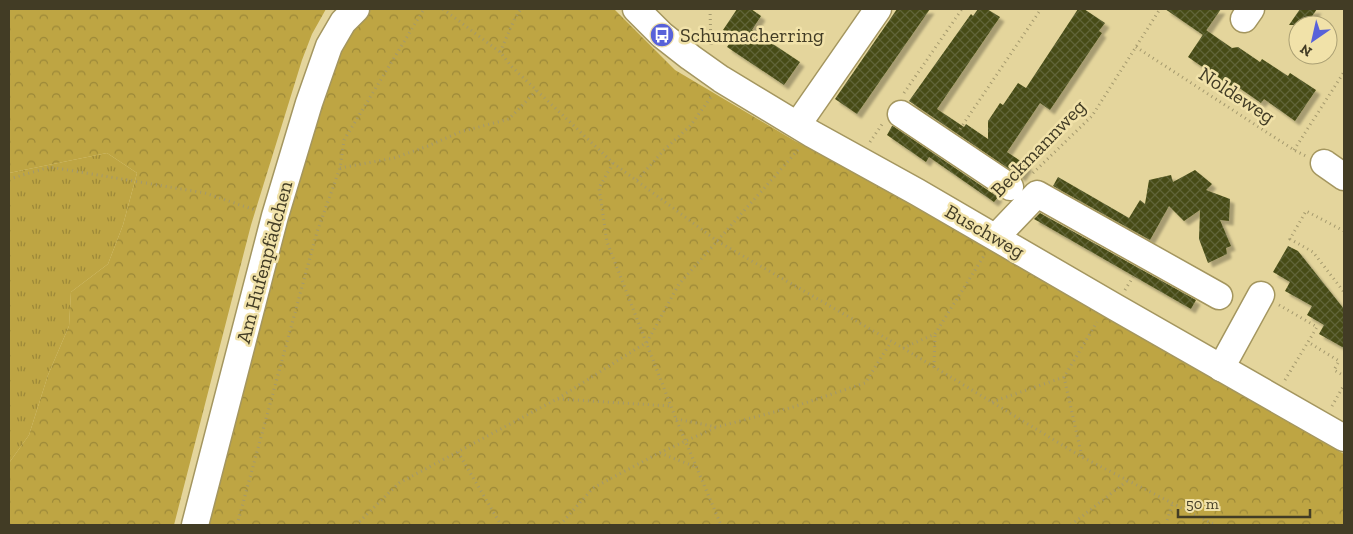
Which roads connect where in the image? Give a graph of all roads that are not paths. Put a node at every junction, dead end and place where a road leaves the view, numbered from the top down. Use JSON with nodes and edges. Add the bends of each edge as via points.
{"nodes":[{"id":1,"x":356,"y":9,"type":"edge"},
{"id":2,"x":636,"y":9,"type":"edge"},
{"id":3,"x":878,"y":9,"type":"edge"},
{"id":4,"x":896,"y":110,"type":"road end"},
{"id":5,"x":805,"y":129,"type":"junction"},
{"id":6,"x":1019,"y":182,"type":"road end"},
{"id":7,"x":996,"y":238,"type":"junction"},
{"id":8,"x":1261,"y":294,"type":"road end"},
{"id":9,"x":1219,"y":296,"type":"dead end"},
{"id":10,"x":1221,"y":368,"type":"junction"},
{"id":11,"x":1344,"y":438,"type":"edge"},
{"id":12,"x":194,"y":525,"type":"edge"}],
"edges":[{"from":1,"to":12,"type":"street","name":"Am Hufenpfädchen","via":[[343,22],[329,46],[309,103],[275,216]]},
{"from":2,"to":5,"type":"street","name":"Buschweg","via":[[662,34],[718,77]]},
{"from":3,"to":5,"type":"street"},
{"from":4,"to":6,"type":"street","via":[[948,146]]},
{"from":5,"to":7,"type":"street","name":"Buschweg"},
{"from":7,"to":9,"type":"street","via":[[1037,194]]},
{"from":7,"to":10,"type":"street","name":"Buschweg"},
{"from":8,"to":10,"type":"street"},
{"from":10,"to":11,"type":"street","name":"Buschweg"}]}
